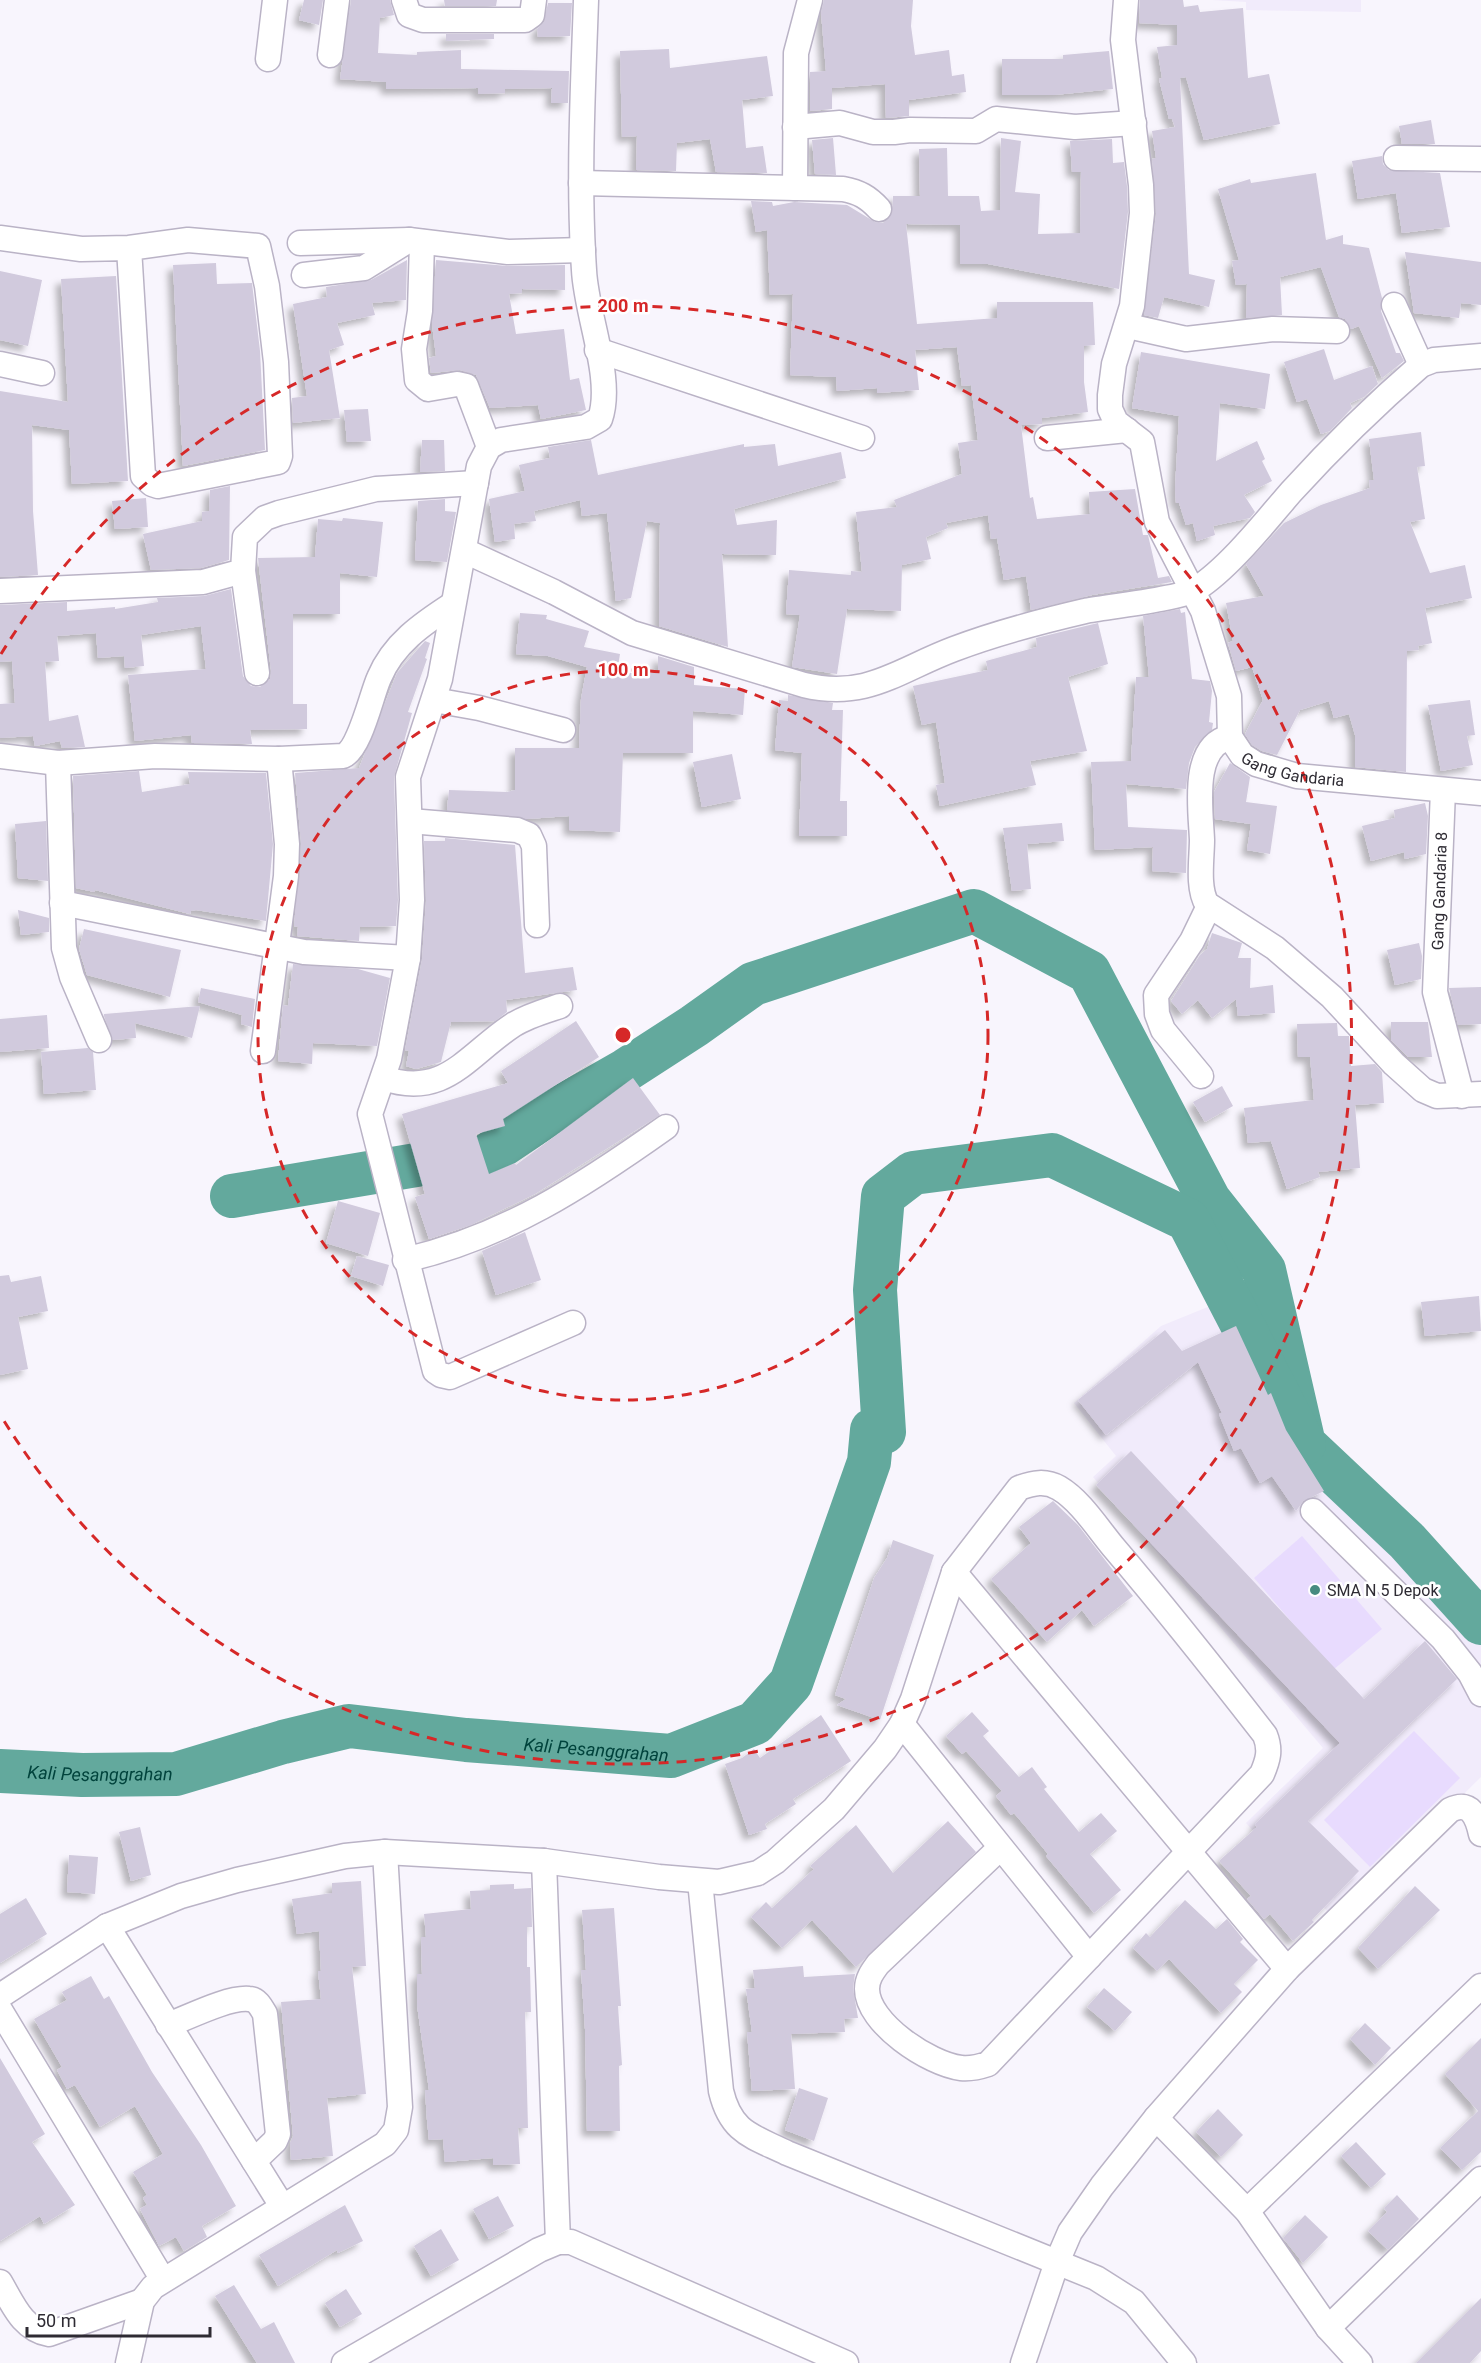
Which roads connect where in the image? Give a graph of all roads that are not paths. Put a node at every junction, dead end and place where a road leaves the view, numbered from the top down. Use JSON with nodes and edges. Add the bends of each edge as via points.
{"nodes":[{"id":1,"x":274,"y":0,"type":"edge"},
{"id":2,"x":337,"y":0,"type":"edge"},
{"id":3,"x":404,"y":0,"type":"edge"},
{"id":4,"x":534,"y":0,"type":"edge"},
{"id":5,"x":586,"y":0,"type":"edge"},
{"id":6,"x":810,"y":0,"type":"edge"},
{"id":7,"x":1126,"y":0,"type":"edge"},
{"id":8,"x":330,"y":55,"type":"dead end"},
{"id":9,"x":268,"y":59,"type":"dead end"},
{"id":10,"x":1134,"y":123,"type":"junction"},
{"id":11,"x":795,"y":127,"type":"junction"},
{"id":12,"x":1396,"y":158,"type":"dead end"},
{"id":13,"x":1481,"y":159,"type":"edge"},
{"id":14,"x":581,"y":183,"type":"junction"},
{"id":15,"x":795,"y":188,"type":"junction"},
{"id":16,"x":879,"y":209,"type":"dead end"},
{"id":17,"x":0,"y":238,"type":"edge"},
{"id":18,"x":416,"y":241,"type":"junction"},
{"id":19,"x":300,"y":243,"type":"dead end"},
{"id":20,"x":129,"y":248,"type":"junction"},
{"id":21,"x":583,"y":250,"type":"junction"},
{"id":22,"x":304,"y":275,"type":"dead end"},
{"id":23,"x":1394,"y":305,"type":"dead end"},
{"id":24,"x":1128,"y":326,"type":"junction"},
{"id":25,"x":1337,"y":331,"type":"dead end"},
{"id":26,"x":597,"y":350,"type":"junction"},
{"id":27,"x":1481,"y":356,"type":"edge"},
{"id":28,"x":0,"y":364,"type":"edge"},
{"id":29,"x":1421,"y":365,"type":"junction"},
{"id":30,"x":42,"y":373,"type":"dead end"},
{"id":31,"x":1127,"y":430,"type":"junction"},
{"id":32,"x":862,"y":438,"type":"dead end"},
{"id":33,"x":1047,"y":438,"type":"dead end"},
{"id":34,"x":489,"y":447,"type":"junction"},
{"id":35,"x":476,"y":483,"type":"junction"},
{"id":36,"x":465,"y":551,"type":"junction"},
{"id":37,"x":243,"y":571,"type":"junction"},
{"id":38,"x":0,"y":591,"type":"edge"},
{"id":39,"x":1195,"y":591,"type":"junction"},
{"id":40,"x":453,"y":604,"type":"junction"},
{"id":41,"x":257,"y":673,"type":"dead end"},
{"id":42,"x":434,"y":700,"type":"junction"},
{"id":43,"x":563,"y":730,"type":"dead end"},
{"id":44,"x":1230,"y":737,"type":"junction"},
{"id":45,"x":0,"y":756,"type":"edge"},
{"id":46,"x":279,"y":759,"type":"junction"},
{"id":47,"x":58,"y":763,"type":"junction"},
{"id":48,"x":1443,"y":790,"type":"junction"},
{"id":49,"x":1481,"y":793,"type":"edge"},
{"id":50,"x":410,"y":821,"type":"junction"},
{"id":51,"x":1206,"y":900,"type":"junction"},
{"id":52,"x":62,"y":903,"type":"junction"},
{"id":53,"x":537,"y":925,"type":"dead end"},
{"id":54,"x":277,"y":947,"type":"junction"},
{"id":55,"x":408,"y":958,"type":"junction"},
{"id":56,"x":560,"y":1006,"type":"dead end"},
{"id":57,"x":99,"y":1040,"type":"dead end"},
{"id":58,"x":263,"y":1051,"type":"dead end"},
{"id":59,"x":1201,"y":1076,"type":"dead end"},
{"id":60,"x":382,"y":1078,"type":"junction"},
{"id":61,"x":1472,"y":1095,"type":"edge"},
{"id":62,"x":666,"y":1127,"type":"dead end"},
{"id":63,"x":405,"y":1260,"type":"junction"},
{"id":64,"x":573,"y":1323,"type":"dead end"},
{"id":65,"x":1313,"y":1511,"type":"dead end"},
{"id":66,"x":954,"y":1572,"type":"junction"},
{"id":67,"x":1481,"y":1694,"type":"edge"},
{"id":68,"x":902,"y":1724,"type":"junction"},
{"id":69,"x":1481,"y":1833,"type":"edge"},
{"id":70,"x":1000,"y":1848,"type":"junction"},
{"id":71,"x":1189,"y":1849,"type":"junction"},
{"id":72,"x":386,"y":1852,"type":"junction"},
{"id":73,"x":544,"y":1861,"type":"junction"},
{"id":74,"x":699,"y":1881,"type":"junction"},
{"id":75,"x":106,"y":1926,"type":"junction"},
{"id":76,"x":1089,"y":1957,"type":"junction"},
{"id":77,"x":1287,"y":1969,"type":"junction"},
{"id":78,"x":1481,"y":1986,"type":"edge"},
{"id":79,"x":0,"y":1995,"type":"edge"},
{"id":80,"x":0,"y":2010,"type":"edge"},
{"id":81,"x":168,"y":2025,"type":"junction"},
{"id":82,"x":1156,"y":2118,"type":"junction"},
{"id":83,"x":254,"y":2161,"type":"junction"},
{"id":84,"x":1481,"y":2180,"type":"edge"},
{"id":85,"x":282,"y":2206,"type":"junction"},
{"id":86,"x":1247,"y":2211,"type":"junction"},
{"id":87,"x":558,"y":2242,"type":"junction"},
{"id":88,"x":1057,"y":2262,"type":"junction"},
{"id":89,"x":163,"y":2280,"type":"junction"},
{"id":90,"x":0,"y":2282,"type":"edge"},
{"id":91,"x":142,"y":2301,"type":"junction"},
{"id":92,"x":1328,"y":2328,"type":"junction"},
{"id":93,"x":128,"y":2363,"type":"edge"},
{"id":94,"x":344,"y":2363,"type":"edge"},
{"id":95,"x":846,"y":2363,"type":"edge"},
{"id":96,"x":1023,"y":2363,"type":"edge"},
{"id":97,"x":1184,"y":2363,"type":"edge"},
{"id":98,"x":1360,"y":2363,"type":"edge"}],
"edges":[{"from":1,"to":9,"type":"street"},
{"from":2,"to":8,"type":"street"},
{"from":3,"to":4,"type":"street","via":[[409,15],[423,20],[525,20],[532,15]]},
{"from":5,"to":14,"type":"street"},
{"from":6,"to":11,"type":"street","via":[[796,53]]},
{"from":7,"to":10,"type":"street","name":"Gang Gandaria","via":[[1123,40]]},
{"from":10,"to":11,"type":"street","via":[[1075,127],[996,119],[976,131],[894,132],[873,132],[840,123]]},
{"from":10,"to":24,"type":"street","name":"Gang Gandaria","via":[[1142,213]]},
{"from":11,"to":15,"type":"street"},
{"from":12,"to":13,"type":"street"},
{"from":14,"to":15,"type":"street"},
{"from":14,"to":21,"type":"street"},
{"from":15,"to":16,"type":"street","via":[[858,192]]},
{"from":17,"to":20,"type":"street","via":[[56,248]]},
{"from":18,"to":19,"type":"street"},
{"from":18,"to":21,"type":"street","via":[[508,252]]},
{"from":18,"to":22,"type":"street","via":[[364,268]]},
{"from":18,"to":34,"type":"street","via":[[420,311],[414,349],[417,380],[428,389],[466,386]]},
{"from":20,"to":20,"type":"street","via":[[142,468],[147,481],[158,486],[278,462],[276,362],[258,246],[188,240]]},
{"from":21,"to":26,"type":"street"},
{"from":23,"to":29,"type":"street"},
{"from":24,"to":25,"type":"street","via":[[1186,339],[1264,329]]},
{"from":24,"to":31,"type":"street","name":"Gang Gandaria","via":[[1114,364],[1110,395],[1110,409],[1116,422]]},
{"from":26,"to":32,"type":"street"},
{"from":26,"to":34,"type":"street","via":[[604,400],[600,419],[586,427],[501,440]]},
{"from":27,"to":29,"type":"street","via":[[1434,360]]},
{"from":28,"to":30,"type":"street"},
{"from":29,"to":39,"type":"street"},
{"from":31,"to":33,"type":"street"},
{"from":31,"to":39,"type":"street","name":"Gang Gandaria","via":[[1142,442],[1157,522]]},
{"from":34,"to":35,"type":"street"},
{"from":35,"to":36,"type":"street"},
{"from":35,"to":37,"type":"street","via":[[376,489],[265,518],[245,537]]},
{"from":36,"to":39,"type":"street","via":[[632,633],[826,690],[871,686],[956,648],[1084,611]]},
{"from":36,"to":40,"type":"street"},
{"from":37,"to":38,"type":"street","via":[[203,582]]},
{"from":37,"to":41,"type":"street"},
{"from":39,"to":44,"type":"street","name":"Gang Gandaria","via":[[1229,696]]},
{"from":40,"to":42,"type":"street"},
{"from":40,"to":46,"type":"street","via":[[411,633],[392,653],[348,754]]},
{"from":42,"to":43,"type":"street"},
{"from":42,"to":50,"type":"street","via":[[408,777]]},
{"from":44,"to":48,"type":"street","name":"Gang Gandaria","via":[[1242,755],[1283,773],[1357,784]]},
{"from":44,"to":51,"type":"street","via":[[1213,747],[1200,779],[1201,865]]},
{"from":45,"to":47,"type":"street"},
{"from":46,"to":47,"type":"street","via":[[155,756]]},
{"from":46,"to":54,"type":"street","via":[[287,844]]},
{"from":47,"to":52,"type":"street"},
{"from":48,"to":49,"type":"street","name":"Gang Gandaria"},
{"from":48,"to":61,"type":"street","name":"Gang Gandaria 8","via":[[1435,992]]},
{"from":50,"to":53,"type":"street","via":[[518,830],[529,835],[534,846]]},
{"from":50,"to":55,"type":"street","via":[[412,900]]},
{"from":51,"to":59,"type":"street","via":[[1192,940],[1156,995],[1163,1030]]},
{"from":51,"to":61,"type":"street","via":[[1284,955],[1332,997],[1423,1090],[1437,1096]]},
{"from":52,"to":54,"type":"street"},
{"from":52,"to":57,"type":"street","via":[[64,948]]},
{"from":54,"to":55,"type":"street"},
{"from":54,"to":58,"type":"street"},
{"from":55,"to":60,"type":"street","via":[[400,1012]]},
{"from":56,"to":60,"type":"street","via":[[513,1024],[442,1079],[411,1084]]},
{"from":60,"to":63,"type":"street","via":[[370,1114]]},
{"from":62,"to":63,"type":"street","via":[[594,1178],[534,1213],[460,1245]]},
{"from":63,"to":64,"type":"street","via":[[432,1364],[441,1375],[450,1377]]},
{"from":65,"to":67,"type":"street","via":[[1443,1639]]},
{"from":66,"to":68,"type":"street"},
{"from":66,"to":71,"type":"street"},
{"from":66,"to":71,"type":"street","via":[[1019,1488],[1048,1483],[1078,1506],[1174,1617],[1265,1735],[1269,1746],[1269,1760],[1262,1774]]},
{"from":68,"to":70,"type":"street"},
{"from":68,"to":74,"type":"street","via":[[834,1809],[776,1862],[740,1879]]},
{"from":69,"to":77,"type":"street","via":[[1476,1816],[1467,1807],[1461,1805],[1450,1810]]},
{"from":70,"to":76,"type":"street"},
{"from":70,"to":76,"type":"street","via":[[869,1976],[869,2002],[878,2018],[932,2058],[961,2068],[977,2068],[988,2064]]},
{"from":71,"to":76,"type":"street"},
{"from":71,"to":77,"type":"street"},
{"from":72,"to":73,"type":"street"},
{"from":72,"to":75,"type":"street","via":[[345,1856],[237,1880],[181,1896]]},
{"from":72,"to":85,"type":"street","via":[[399,2121],[385,2145]]},
{"from":73,"to":74,"type":"street"},
{"from":73,"to":87,"type":"street"},
{"from":74,"to":88,"type":"street","via":[[721,2091],[733,2123],[787,2153]]},
{"from":75,"to":79,"type":"street"},
{"from":75,"to":81,"type":"street"},
{"from":77,"to":82,"type":"street"},
{"from":78,"to":86,"type":"street"},
{"from":80,"to":89,"type":"street"},
{"from":81,"to":83,"type":"street"},
{"from":81,"to":83,"type":"street","via":[[231,2002],[249,1998],[260,2004],[265,2014],[278,2134]]},
{"from":82,"to":86,"type":"street"},
{"from":82,"to":88,"type":"street","via":[[1102,2186],[1071,2232]]},
{"from":83,"to":85,"type":"street"},
{"from":84,"to":92,"type":"street"},
{"from":85,"to":89,"type":"street"},
{"from":86,"to":92,"type":"street"},
{"from":87,"to":94,"type":"street"},
{"from":87,"to":95,"type":"street","via":[[571,2241],[587,2247]]},
{"from":88,"to":96,"type":"street"},
{"from":88,"to":97,"type":"street","via":[[1096,2278],[1134,2302]]},
{"from":89,"to":91,"type":"street"},
{"from":90,"to":91,"type":"street","via":[[23,2321],[35,2331],[49,2334]]},
{"from":91,"to":93,"type":"street"},
{"from":92,"to":98,"type":"street"}]}
